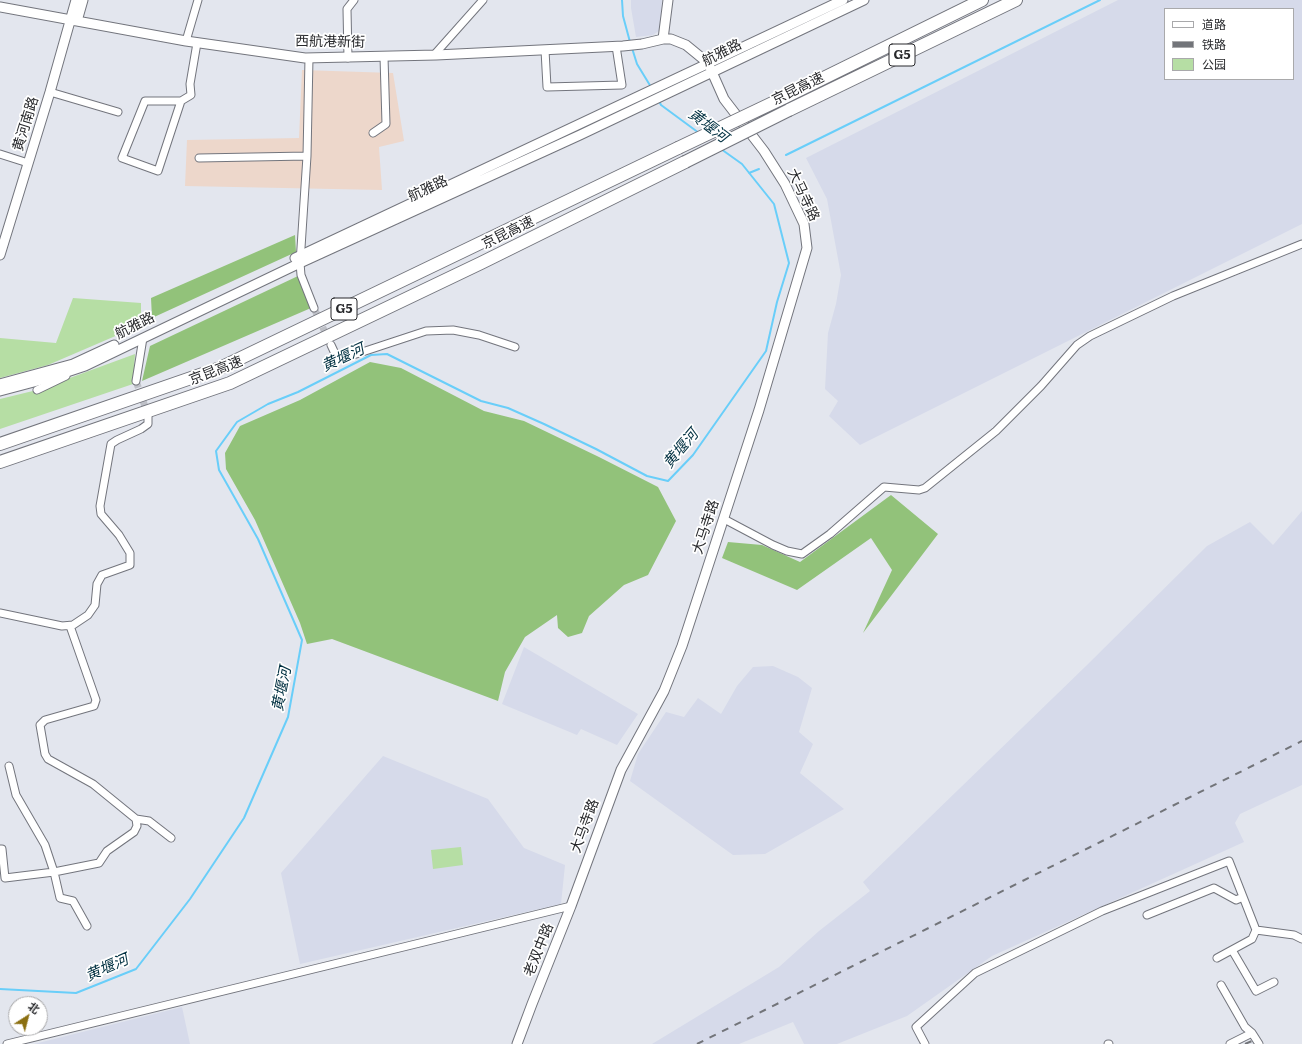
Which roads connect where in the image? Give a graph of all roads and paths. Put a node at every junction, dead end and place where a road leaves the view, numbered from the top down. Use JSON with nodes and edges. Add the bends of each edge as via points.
{"nodes":[{"id":1,"x":76,"y":0,"type":"edge"},
{"id":2,"x":83,"y":0,"type":"edge"},
{"id":3,"x":198,"y":0,"type":"edge"},
{"id":4,"x":354,"y":0,"type":"edge"},
{"id":5,"x":483,"y":0,"type":"edge"},
{"id":6,"x":668,"y":0,"type":"edge"},
{"id":7,"x":843,"y":0,"type":"edge"},
{"id":8,"x":864,"y":0,"type":"edge"},
{"id":9,"x":982,"y":0,"type":"edge"},
{"id":10,"x":1016,"y":0,"type":"edge"},
{"id":11,"x":0,"y":7,"type":"edge"},
{"id":12,"x":74,"y":20,"type":"junction"},
{"id":13,"x":663,"y":39,"type":"junction"},
{"id":14,"x":186,"y":41,"type":"junction"},
{"id":15,"x":196,"y":43,"type":"junction"},
{"id":16,"x":620,"y":46,"type":"junction"},
{"id":17,"x":545,"y":50,"type":"junction"},
{"id":18,"x":434,"y":55,"type":"junction"},
{"id":19,"x":384,"y":57,"type":"junction"},
{"id":20,"x":309,"y":58,"type":"junction"},
{"id":21,"x":348,"y":58,"type":"junction"},
{"id":22,"x":708,"y":63,"type":"junction"},
{"id":23,"x":713,"y":72,"type":"junction"},
{"id":24,"x":50,"y":92,"type":"junction"},
{"id":25,"x":661,"y":92,"type":"junction"},
{"id":26,"x":180,"y":102,"type":"junction"},
{"id":27,"x":118,"y":112,"type":"dead end"},
{"id":28,"x":373,"y":133,"type":"dead end"},
{"id":29,"x":0,"y":154,"type":"edge"},
{"id":30,"x":307,"y":156,"type":"junction"},
{"id":31,"x":199,"y":158,"type":"dead end"},
{"id":32,"x":28,"y":163,"type":"junction"},
{"id":33,"x":1302,"y":244,"type":"edge"},
{"id":34,"x":0,"y":255,"type":"edge"},
{"id":35,"x":300,"y":260,"type":"junction"},
{"id":36,"x":314,"y":308,"type":"tunnel mouth"},
{"id":37,"x":143,"y":338,"type":"junction"},
{"id":38,"x":331,"y":345,"type":"tunnel mouth"},
{"id":39,"x":515,"y":348,"type":"dead end"},
{"id":40,"x":136,"y":381,"type":"tunnel mouth"},
{"id":41,"x":0,"y":384,"type":"edge"},
{"id":42,"x":38,"y":390,"type":"dead end"},
{"id":43,"x":0,"y":391,"type":"edge"},
{"id":44,"x":148,"y":416,"type":"dead end"},
{"id":45,"x":0,"y":444,"type":"edge"},
{"id":46,"x":0,"y":462,"type":"edge"},
{"id":47,"x":724,"y":519,"type":"junction"},
{"id":48,"x":0,"y":613,"type":"edge"},
{"id":49,"x":70,"y":626,"type":"junction"},
{"id":50,"x":9,"y":766,"type":"dead end"},
{"id":51,"x":136,"y":819,"type":"junction"},
{"id":52,"x":171,"y":838,"type":"dead end"},
{"id":53,"x":0,"y":849,"type":"edge"},
{"id":54,"x":54,"y":872,"type":"junction"},
{"id":55,"x":1243,"y":897,"type":"junction"},
{"id":56,"x":571,"y":906,"type":"junction"},
{"id":57,"x":1147,"y":915,"type":"dead end"},
{"id":58,"x":87,"y":926,"type":"dead end"},
{"id":59,"x":1256,"y":930,"type":"junction"},
{"id":60,"x":1302,"y":939,"type":"edge"},
{"id":61,"x":1232,"y":950,"type":"junction"},
{"id":62,"x":1217,"y":958,"type":"dead end"},
{"id":63,"x":1274,"y":982,"type":"dead end"},
{"id":64,"x":1221,"y":985,"type":"dead end"},
{"id":65,"x":532,"y":1004,"type":"junction"},
{"id":66,"x":1252,"y":1033,"type":"junction"},
{"id":67,"x":7,"y":1044,"type":"edge"},
{"id":68,"x":517,"y":1044,"type":"edge"},
{"id":69,"x":524,"y":1044,"type":"edge"},
{"id":70,"x":925,"y":1044,"type":"edge"},
{"id":71,"x":1230,"y":1044,"type":"edge"},
{"id":72,"x":1259,"y":1044,"type":"edge"}],
"edges":[{"from":1,"to":12,"type":"street","name":"黄河南路"},
{"from":2,"to":12,"type":"street","name":"黄河南路"},
{"from":3,"to":14,"type":"street"},
{"from":4,"to":21,"type":"street","via":[[347,9]]},
{"from":5,"to":18,"type":"street"},
{"from":6,"to":13,"type":"street"},
{"from":7,"to":22,"type":"street","name":"航雅路"},
{"from":8,"to":23,"type":"street","name":"航雅路"},
{"from":9,"to":45,"type":"highway","name":"京昆高速","number":"G5","bridge":true,"via":[[220,368]]},
{"from":10,"to":46,"type":"highway","name":"京昆高速","number":"G5","bridge":true,"via":[[481,264],[230,383]]},
{"from":11,"to":12,"type":"street","name":"西航港新街"},
{"from":12,"to":14,"type":"street","name":"西航港新街"},
{"from":12,"to":24,"type":"street","name":"黄河南路"},
{"from":13,"to":16,"type":"street","name":"西航港新街"},
{"from":13,"to":22,"type":"street","via":[[671,39],[686,46]]},
{"from":14,"to":15,"type":"street","name":"西航港新街"},
{"from":15,"to":20,"type":"street","name":"西航港新街"},
{"from":15,"to":26,"type":"street","via":[[190,84],[191,95]]},
{"from":16,"to":17,"type":"street","name":"西航港新街"},
{"from":16,"to":17,"type":"street","via":[[622,85],[547,86]]},
{"from":17,"to":18,"type":"street","name":"西航港新街"},
{"from":18,"to":19,"type":"street","name":"西航港新街"},
{"from":19,"to":21,"type":"street","name":"西航港新街"},
{"from":19,"to":28,"type":"street","via":[[386,124]]},
{"from":20,"to":21,"type":"street","name":"西航港新街"},
{"from":20,"to":30,"type":"street"},
{"from":22,"to":23,"type":"street","name":"大马寺路"},
{"from":22,"to":25,"type":"street","name":"航雅路"},
{"from":23,"to":25,"type":"street","name":"航雅路"},
{"from":23,"to":47,"type":"street","name":"大马寺路","via":[[724,99],[764,151],[785,184],[804,224],[807,248]]},
{"from":24,"to":27,"type":"street"},
{"from":24,"to":32,"type":"street","name":"黄河南路"},
{"from":25,"to":35,"type":"street","name":"航雅路"},
{"from":26,"to":26,"type":"street","via":[[158,171],[122,158],[145,101]]},
{"from":29,"to":32,"type":"street"},
{"from":30,"to":31,"type":"street"},
{"from":30,"to":35,"type":"street"},
{"from":32,"to":34,"type":"street","name":"黄河南路"},
{"from":33,"to":47,"type":"street","via":[[1173,296],[1090,336],[1077,345],[996,431],[925,488],[919,490],[884,487],[830,534],[802,554],[773,545]]},
{"from":35,"to":36,"type":"street","via":[[301,275]]},
{"from":35,"to":37,"type":"street","name":"航雅路"},
{"from":35,"to":41,"type":"street","name":"航雅路","via":[[73,364]]},
{"from":37,"to":40,"type":"street"},
{"from":37,"to":42,"type":"street"},
{"from":37,"to":43,"type":"street","name":"航雅路","via":[[85,366]]},
{"from":38,"to":39,"type":"street","via":[[338,360],[426,332],[453,330],[479,335]]},
{"from":44,"to":49,"type":"street","via":[[148,424],[111,444],[100,506],[101,514],[130,553],[130,565],[102,575],[97,584],[94,605],[88,615]]},
{"from":47,"to":56,"type":"street","name":"大马寺路","via":[[682,646],[664,691],[621,770]]},
{"from":48,"to":49,"type":"street"},
{"from":49,"to":51,"type":"street","via":[[96,700],[94,706],[45,720],[40,725],[45,754],[93,784]]},
{"from":50,"to":54,"type":"street","via":[[16,795],[44,845]]},
{"from":51,"to":52,"type":"street","via":[[149,821]]},
{"from":51,"to":54,"type":"street","via":[[137,826],[134,832],[107,850],[99,863]]},
{"from":53,"to":54,"type":"street","via":[[5,878]]},
{"from":54,"to":58,"type":"street","via":[[60,898],[73,901]]},
{"from":55,"to":57,"type":"street","via":[[1236,900],[1214,888]]},
{"from":55,"to":59,"type":"street"},
{"from":55,"to":70,"type":"street","via":[[1229,862],[1102,911],[975,973],[916,1027]]},
{"from":56,"to":65,"type":"street","name":"老双中路"},
{"from":56,"to":67,"type":"street"},
{"from":59,"to":60,"type":"street","via":[[1294,935]]},
{"from":59,"to":61,"type":"street","via":[[1252,939]]},
{"from":61,"to":62,"type":"street"},
{"from":61,"to":63,"type":"street","via":[[1256,991]]},
{"from":64,"to":66,"type":"street","via":[[1245,1027]]},
{"from":65,"to":68,"type":"street","name":"老双中路"},
{"from":65,"to":69,"type":"street","name":"老双中路"},
{"from":66,"to":71,"type":"street"},
{"from":66,"to":72,"type":"street"}]}
